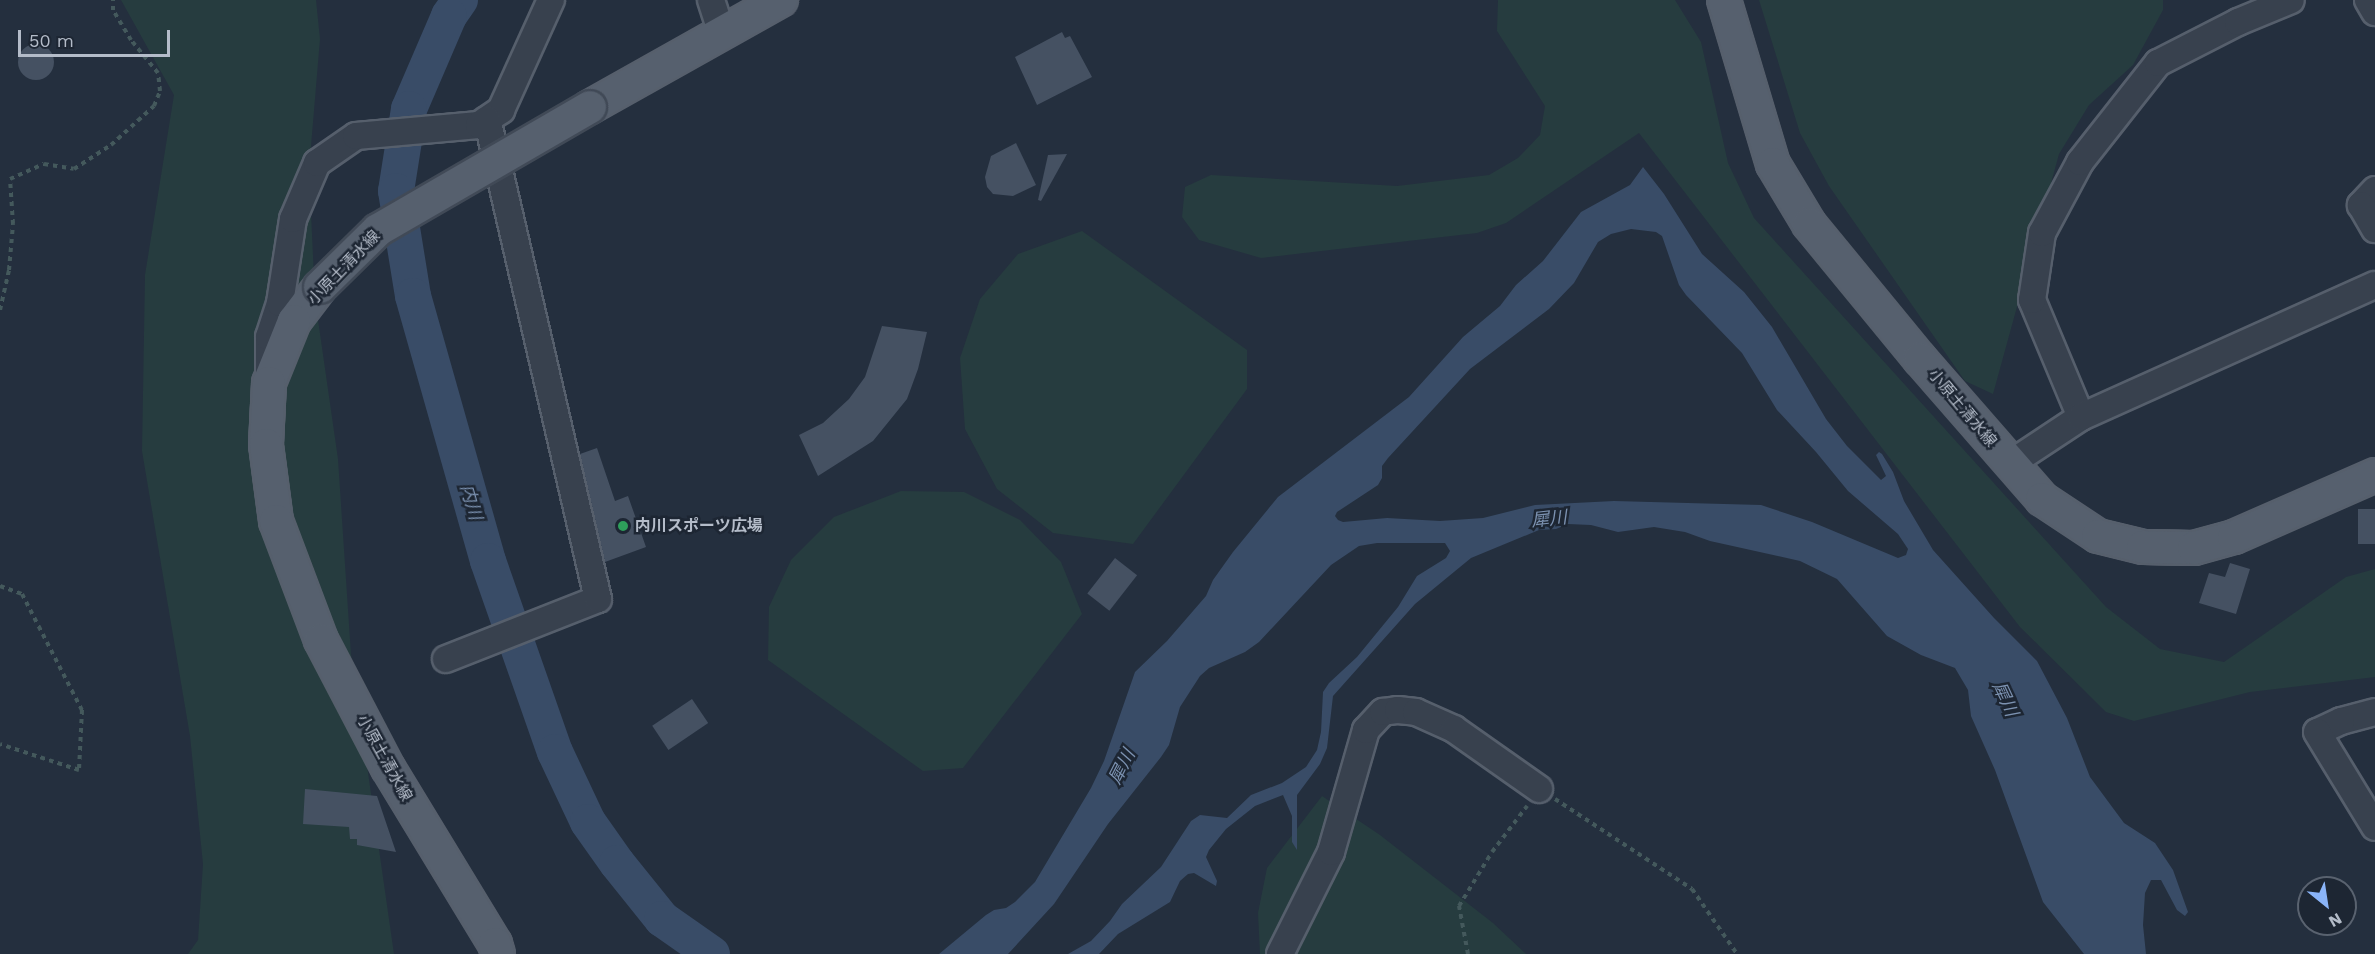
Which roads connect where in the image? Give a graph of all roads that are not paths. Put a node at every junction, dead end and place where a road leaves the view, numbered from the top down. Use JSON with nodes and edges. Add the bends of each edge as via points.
{"nodes":[{"id":1,"x":551,"y":0,"type":"edge"},
{"id":2,"x":711,"y":0,"type":"edge"},
{"id":3,"x":781,"y":0,"type":"edge"},
{"id":4,"x":1724,"y":0,"type":"edge"},
{"id":5,"x":2291,"y":0,"type":"edge"},
{"id":6,"x":2368,"y":0,"type":"edge"},
{"id":7,"x":2375,"y":12,"type":"edge"},
{"id":8,"x":722,"y":33,"type":"junction"},
{"id":9,"x":477,"y":124,"type":"junction"},
{"id":10,"x":2375,"y":190,"type":"edge"},
{"id":11,"x":2375,"y":229,"type":"edge"},
{"id":12,"x":2375,"y":285,"type":"edge"},
{"id":13,"x":269,"y":383,"type":"junction"},
{"id":14,"x":2081,"y":417,"type":"junction"},
{"id":15,"x":2010,"y":465,"type":"junction"},
{"id":16,"x":2375,"y":475,"type":"edge"},
{"id":17,"x":446,"y":658,"type":"dead end"},
{"id":18,"x":2375,"y":712,"type":"edge"},
{"id":19,"x":1539,"y":789,"type":"road end"},
{"id":20,"x":2375,"y":827,"type":"edge"},
{"id":21,"x":498,"y":954,"type":"edge"},
{"id":22,"x":1280,"y":954,"type":"edge"}],
"edges":[{"from":1,"to":9,"type":"street","via":[[501,110]]},
{"from":2,"to":8,"type":"street"},
{"from":3,"to":8,"type":"main road","name":"小原土清水線"},
{"from":4,"to":15,"type":"main road","name":"小原土清水線","via":[[1773,164],[1809,224]]},
{"from":5,"to":14,"type":"street","via":[[2158,63],[2080,162],[2042,233],[2032,300]]},
{"from":6,"to":7,"type":"street"},
{"from":8,"to":13,"type":"main road","name":"小原土清水線","bridge":true,"via":[[378,230],[320,287],[294,321]]},
{"from":9,"to":13,"type":"street","via":[[356,136],[317,163],[293,219],[280,303],[269,337]]},
{"from":9,"to":17,"type":"street","via":[[598,598]]},
{"from":10,"to":11,"type":"street","via":[[2361,205]]},
{"from":12,"to":14,"type":"street"},
{"from":13,"to":21,"type":"main road","name":"小原土清水線","via":[[266,445],[276,521],[321,640],[388,768]]},
{"from":14,"to":15,"type":"street"},
{"from":15,"to":16,"type":"main road","name":"小原土清水線","via":[[2042,499],[2098,536],[2143,547],[2194,548],[2234,537]]},
{"from":18,"to":20,"type":"street","via":[[2317,732]]},
{"from":19,"to":22,"type":"street","via":[[1454,729],[1416,712],[1383,712],[1366,730],[1331,852]]}]}
